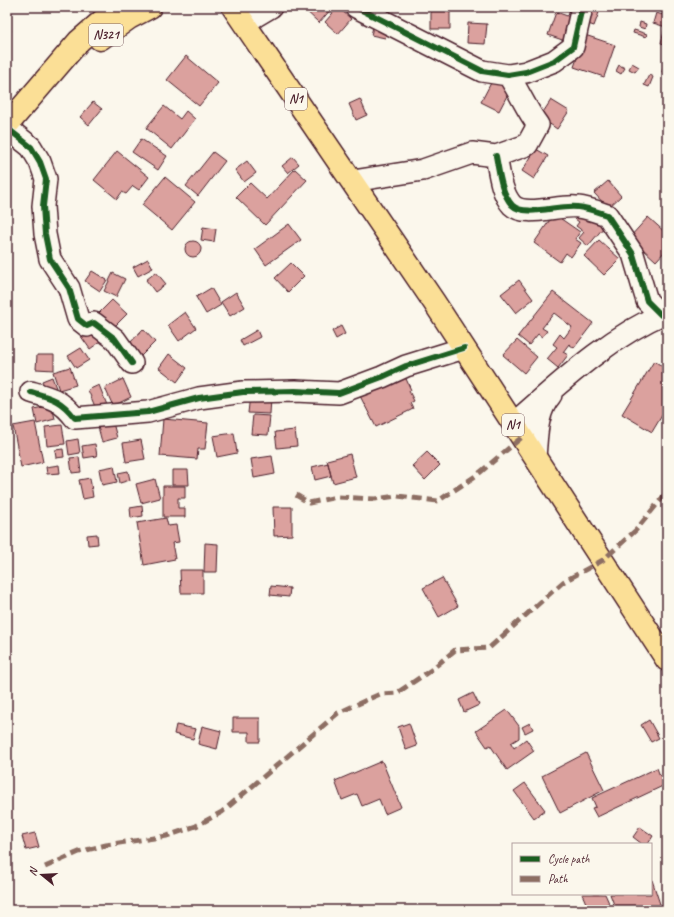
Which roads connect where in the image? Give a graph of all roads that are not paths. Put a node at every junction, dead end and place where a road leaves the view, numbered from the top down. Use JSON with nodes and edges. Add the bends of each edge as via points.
{"nodes":[{"id":1,"x":118,"y":7,"type":"edge"},
{"id":2,"x":150,"y":7,"type":"edge"},
{"id":3,"x":271,"y":7,"type":"edge"},
{"id":4,"x":356,"y":7,"type":"edge"},
{"id":5,"x":582,"y":7,"type":"edge"},
{"id":6,"x":238,"y":15,"type":"edge"},
{"id":7,"x":62,"y":62,"type":"junction"},
{"id":8,"x":508,"y":75,"type":"junction"},
{"id":9,"x":7,"y":125,"type":"edge"},
{"id":10,"x":7,"y":128,"type":"edge"},
{"id":11,"x":496,"y":156,"type":"junction"},
{"id":12,"x":353,"y":182,"type":"junction"},
{"id":13,"x":664,"y":314,"type":"edge"},
{"id":14,"x":464,"y":348,"type":"junction"},
{"id":15,"x":132,"y":363,"type":"dead end"},
{"id":16,"x":569,"y":375,"type":"junction"},
{"id":17,"x":31,"y":392,"type":"dead end"},
{"id":18,"x":513,"y":424,"type":"junction"},
{"id":19,"x":535,"y":457,"type":"junction"},
{"id":20,"x":667,"y":660,"type":"edge"}],
"edges":[{"from":1,"to":7,"type":"main road","number":"N321","via":[[79,41]]},
{"from":2,"to":7,"type":"main road","number":"N321","via":[[129,18],[82,53]]},
{"from":3,"to":6,"type":"street"},
{"from":4,"to":8,"type":"street","via":[[482,70]]},
{"from":5,"to":8,"type":"street","via":[[573,47],[554,61],[526,72]]},
{"from":6,"to":12,"type":"main road","number":"N1"},
{"from":7,"to":9,"type":"main road","number":"N321"},
{"from":8,"to":11,"type":"street","via":[[525,108],[538,125],[527,145]]},
{"from":10,"to":15,"type":"street","via":[[31,147],[40,162],[46,179],[43,206],[50,259],[69,288],[78,320],[87,326],[94,323],[115,339]]},
{"from":11,"to":12,"type":"street","via":[[472,153],[423,170]]},
{"from":11,"to":13,"type":"street","via":[[504,192],[513,206],[531,211],[578,206],[608,215],[633,254],[647,301]]},
{"from":12,"to":14,"type":"main road","number":"N1"},
{"from":13,"to":16,"type":"street","via":[[624,335]]},
{"from":14,"to":17,"type":"street","via":[[406,366],[339,393],[243,392],[199,398],[148,412],[75,418],[66,406],[56,400]]},
{"from":14,"to":18,"type":"main road","number":"N1"},
{"from":16,"to":18,"type":"street"},
{"from":16,"to":19,"type":"street","via":[[546,401],[539,420]]},
{"from":18,"to":19,"type":"main road","number":"N1"},
{"from":19,"to":20,"type":"main road","number":"N1"}]}
